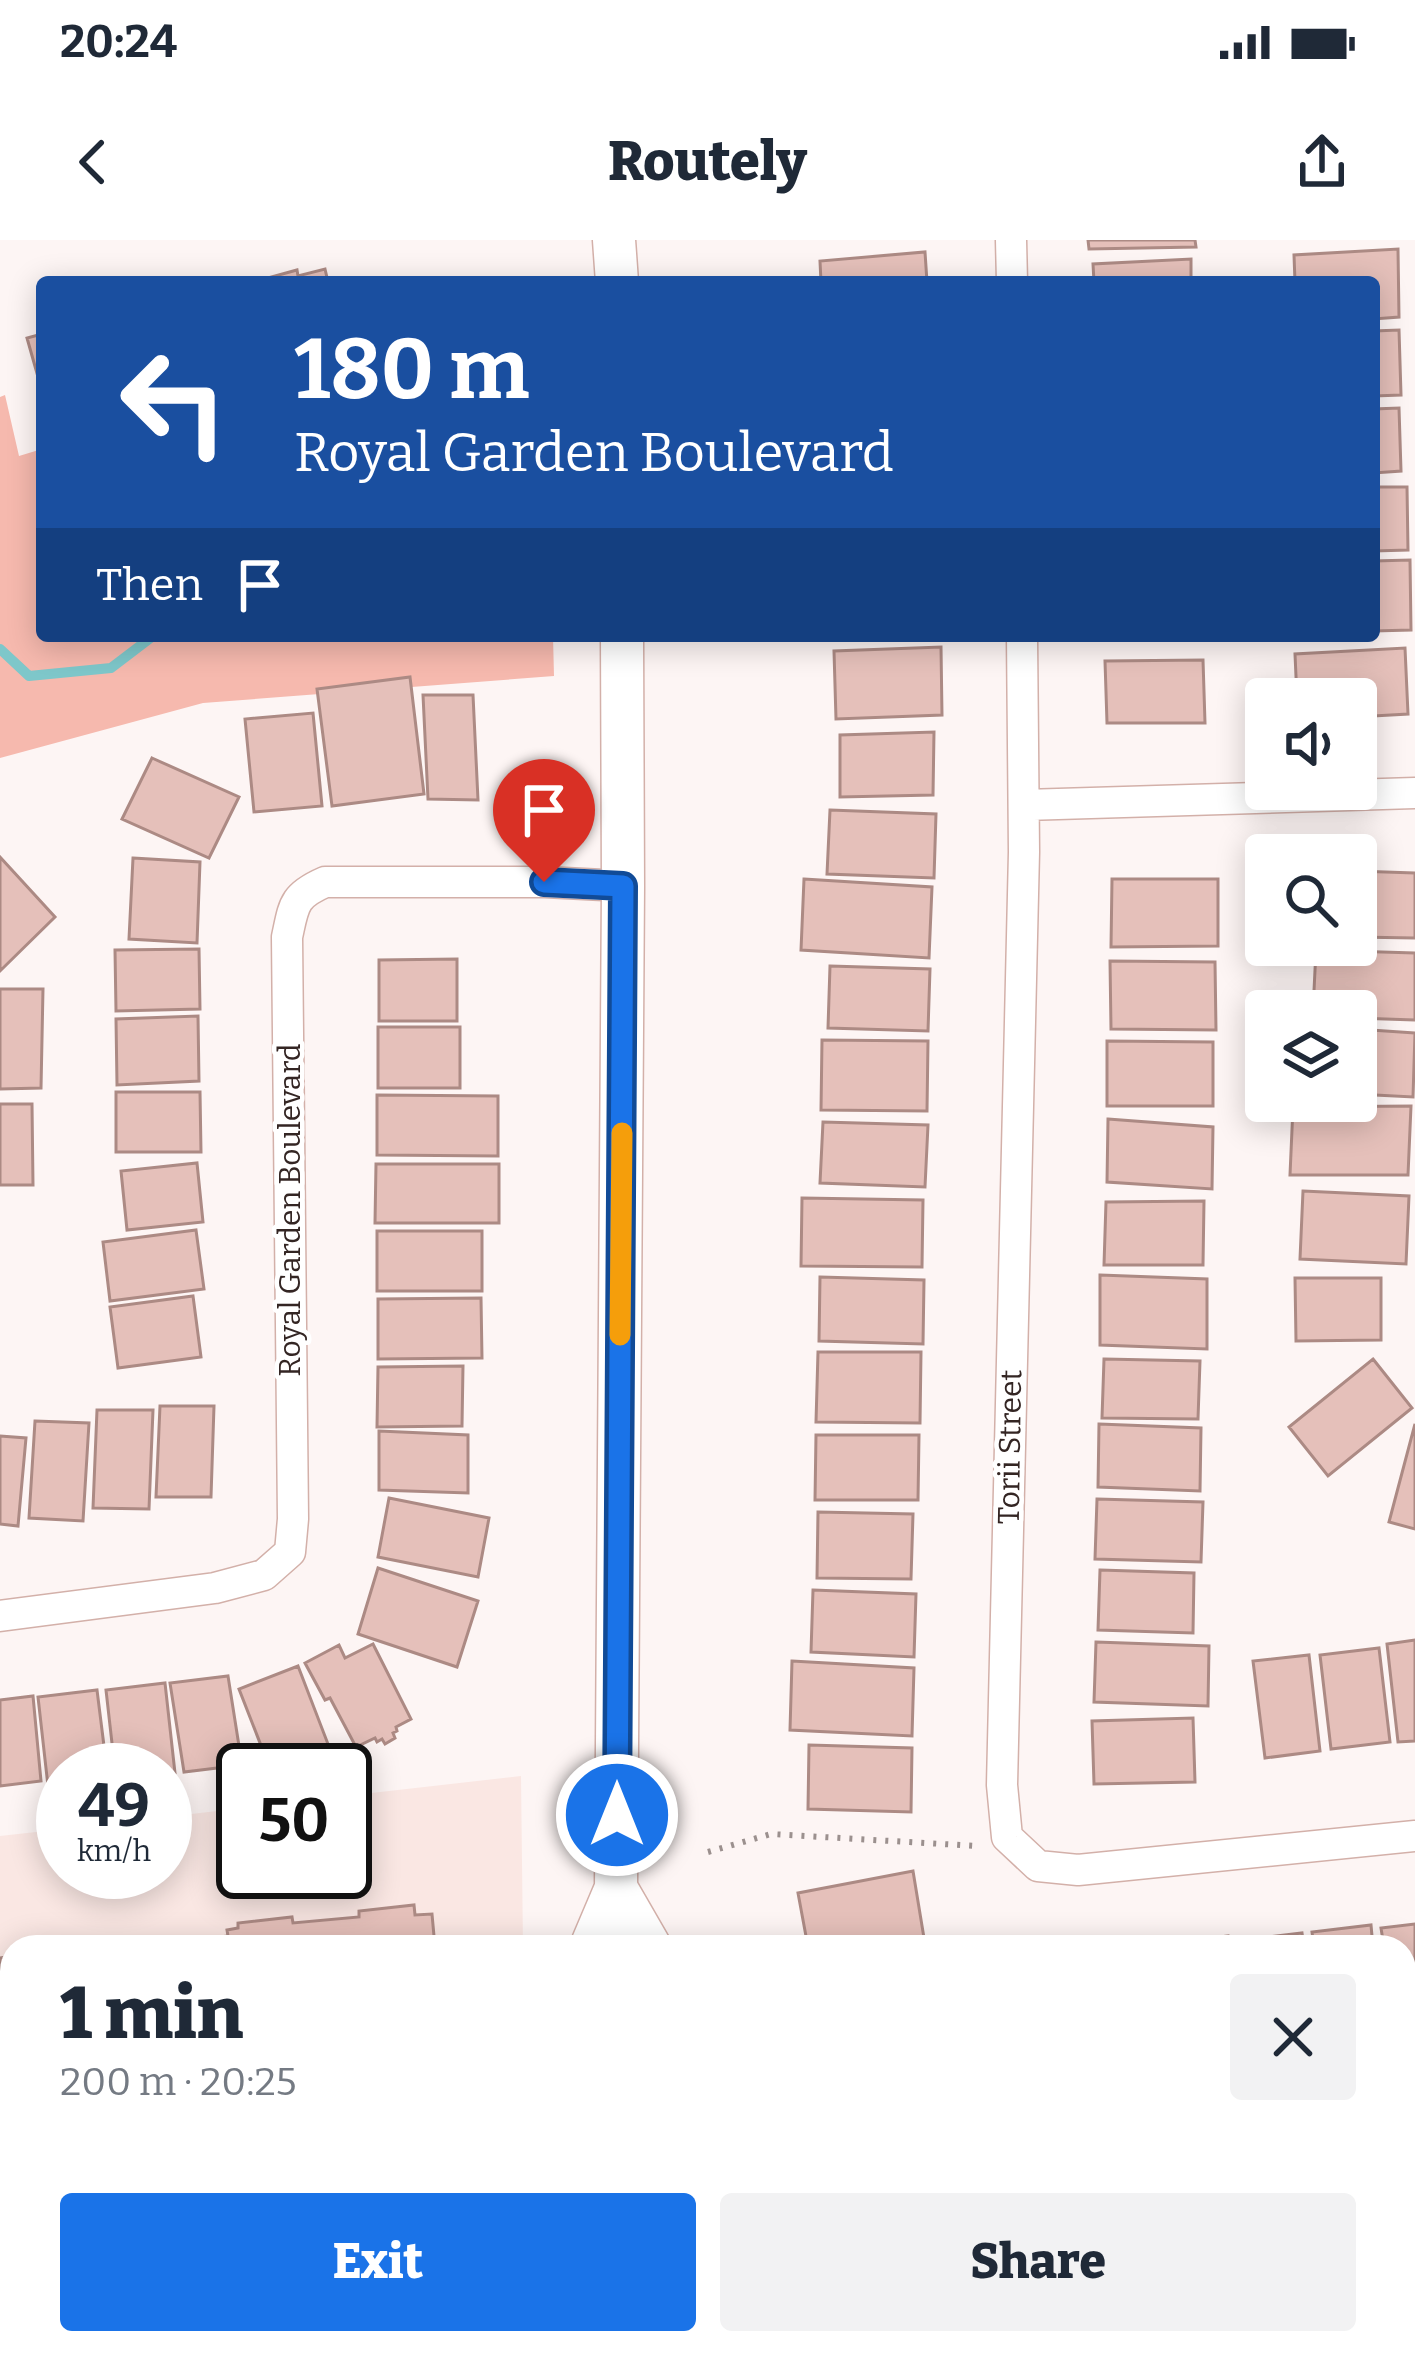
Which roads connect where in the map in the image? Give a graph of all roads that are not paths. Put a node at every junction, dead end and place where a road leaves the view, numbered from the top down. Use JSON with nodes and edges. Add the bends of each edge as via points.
{"nodes":[{"id":1,"x":614,"y":240,"type":"edge"},
{"id":2,"x":1011,"y":240,"type":"edge"},
{"id":3,"x":617,"y":276,"type":"edge"},
{"id":4,"x":1012,"y":276,"type":"edge"},
{"id":5,"x":622,"y":642,"type":"edge"},
{"id":6,"x":1022,"y":642,"type":"edge"},
{"id":7,"x":1415,"y":793,"type":"edge"},
{"id":8,"x":1025,"y":805,"type":"junction"},
{"id":9,"x":623,"y":886,"type":"junction"},
{"id":10,"x":0,"y":1616,"type":"edge"},
{"id":11,"x":1415,"y":1836,"type":"edge"},
{"id":12,"x":616,"y":1888,"type":"junction"},
{"id":13,"x":596,"y":1935,"type":"edge"},
{"id":14,"x":643,"y":1935,"type":"edge"}],
"edges":[{"from":1,"to":3,"type":"main road"},
{"from":2,"to":4,"type":"street"},
{"from":5,"to":9,"type":"main road"},
{"from":6,"to":8,"type":"street","name":"Torii Street"},
{"from":7,"to":8,"type":"street"},
{"from":8,"to":11,"type":"street","name":"Torii Street","via":[[1007,1837],[1038,1866],[1078,1870]]},
{"from":9,"to":10,"type":"street","name":"Royal Garden Boulevard","via":[[325,882],[302,892],[287,937],[290,1552],[264,1575],[215,1588]]},
{"from":9,"to":12,"type":"main road"},
{"from":12,"to":13,"type":"main road"},
{"from":12,"to":14,"type":"main road"}]}
